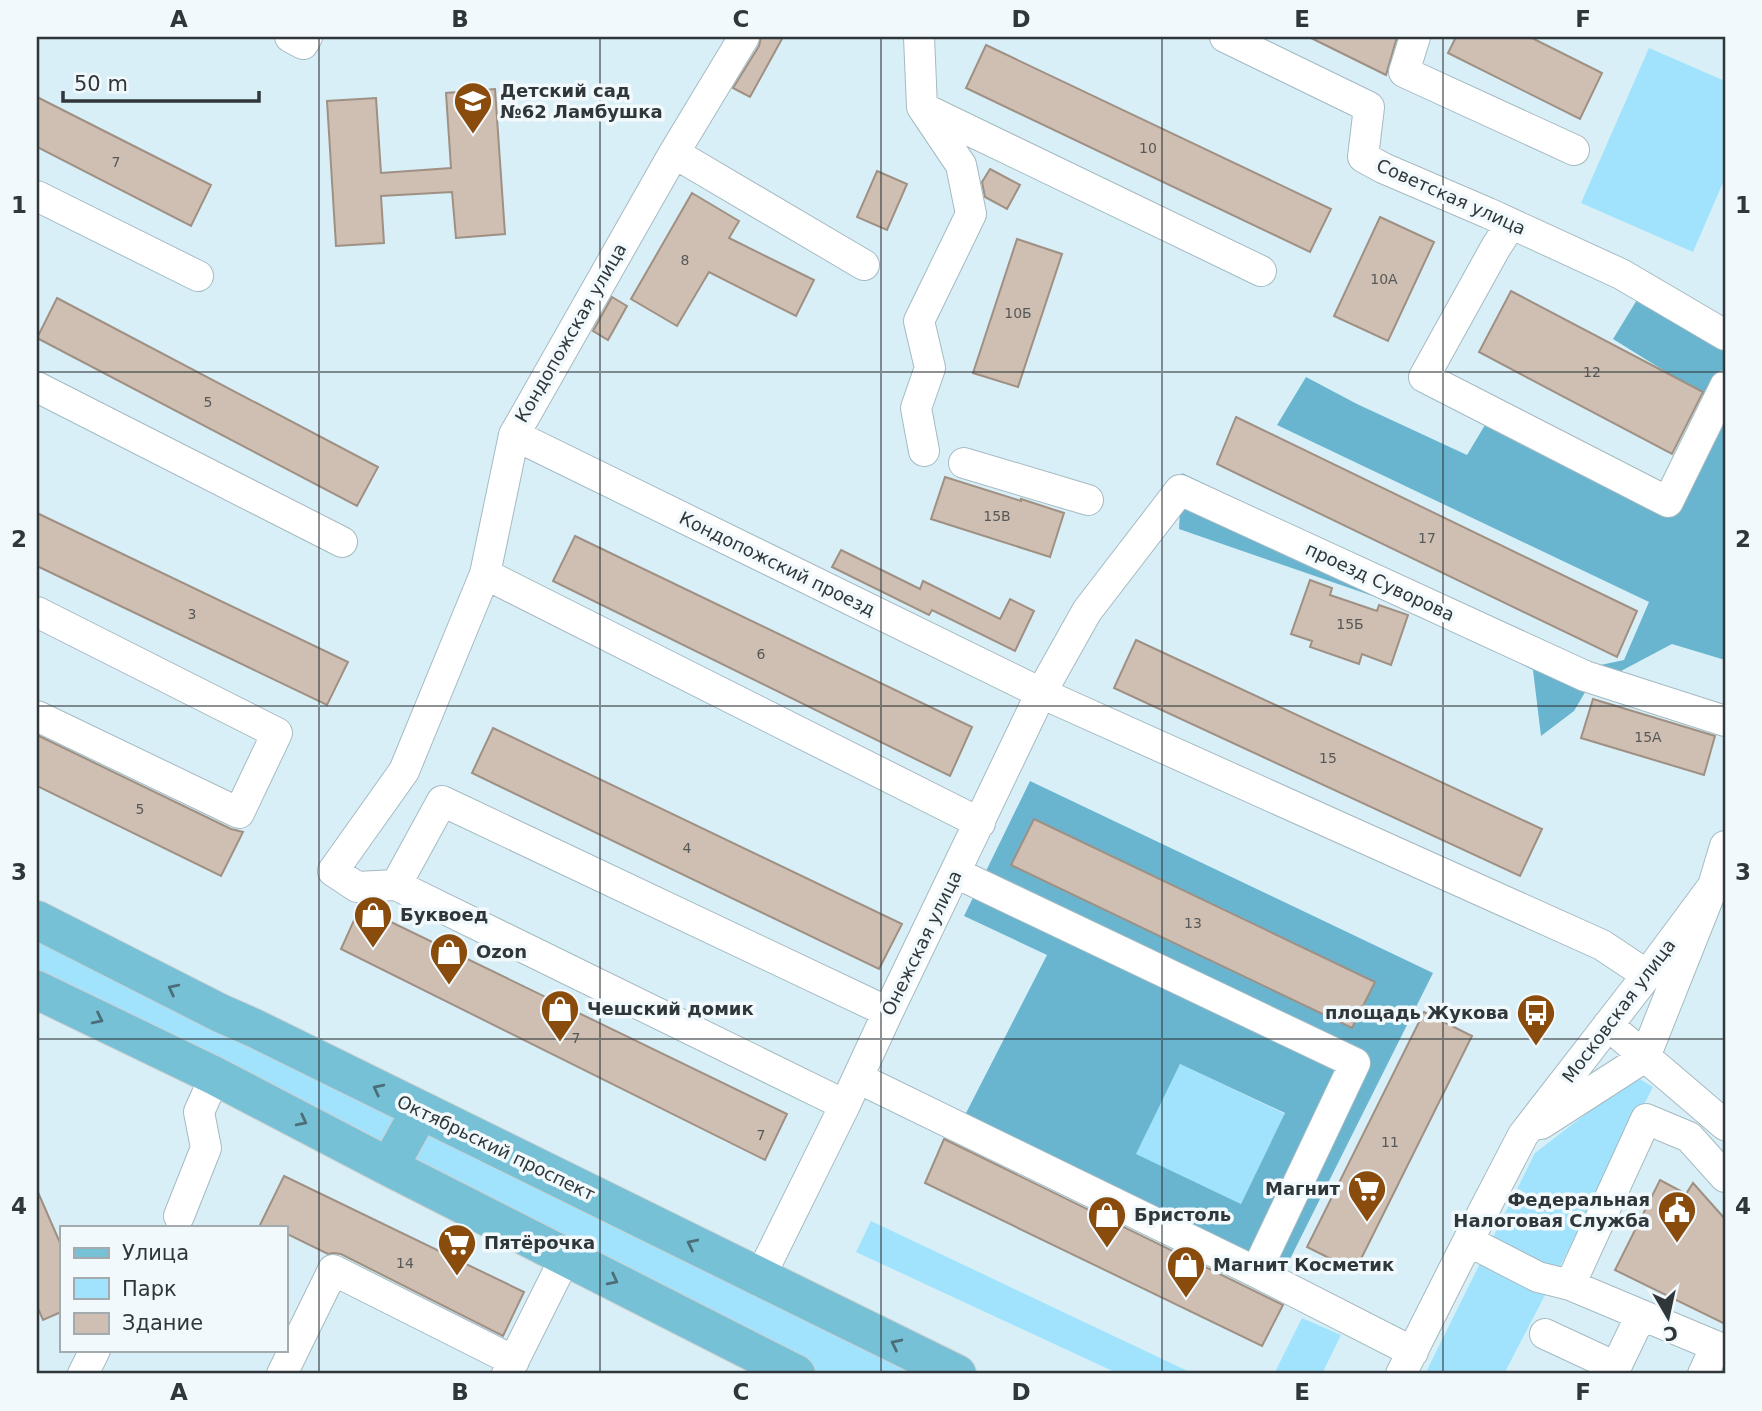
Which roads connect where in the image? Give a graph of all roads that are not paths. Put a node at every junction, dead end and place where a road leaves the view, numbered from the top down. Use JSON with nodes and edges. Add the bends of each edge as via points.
{"nodes":[{"id":1,"x":290,"y":37,"type":"edge"},
{"id":2,"x":307,"y":37,"type":"edge"},
{"id":3,"x":744,"y":37,"type":"edge"},
{"id":4,"x":919,"y":37,"type":"edge"},
{"id":5,"x":1224,"y":37,"type":"edge"},
{"id":6,"x":1415,"y":37,"type":"edge"},
{"id":7,"x":922,"y":107,"type":"junction"},
{"id":8,"x":1574,"y":150,"type":"dead end"},
{"id":9,"x":674,"y":153,"type":"junction"},
{"id":10,"x":37,"y":196,"type":"edge"},
{"id":11,"x":1510,"y":225,"type":"junction"},
{"id":12,"x":864,"y":265,"type":"dead end"},
{"id":13,"x":1261,"y":271,"type":"dead end"},
{"id":14,"x":198,"y":276,"type":"dead end"},
{"id":15,"x":1725,"y":335,"type":"edge"},
{"id":16,"x":1725,"y":386,"type":"edge"},
{"id":17,"x":37,"y":387,"type":"edge"},
{"id":18,"x":514,"y":435,"type":"junction"},
{"id":19,"x":924,"y":451,"type":"dead end"},
{"id":20,"x":964,"y":463,"type":"dead end"},
{"id":21,"x":1088,"y":500,"type":"dead end"},
{"id":22,"x":342,"y":542,"type":"dead end"},
{"id":23,"x":485,"y":574,"type":"junction"},
{"id":24,"x":1087,"y":611,"type":"joint"},
{"id":25,"x":37,"y":612,"type":"edge"},
{"id":26,"x":1041,"y":693,"type":"junction"},
{"id":27,"x":37,"y":716,"type":"edge"},
{"id":28,"x":1725,"y":721,"type":"edge"},
{"id":29,"x":980,"y":823,"type":"junction"},
{"id":30,"x":1725,"y":846,"type":"edge"},
{"id":31,"x":956,"y":873,"type":"junction"},
{"id":32,"x":396,"y":885,"type":"junction"},
{"id":33,"x":1721,"y":885,"type":"edge"},
{"id":34,"x":37,"y":920,"type":"edge"},
{"id":35,"x":1641,"y":983,"type":"junction"},
{"id":36,"x":37,"y":990,"type":"edge"},
{"id":37,"x":888,"y":1012,"type":"junction"},
{"id":38,"x":1662,"y":1015,"type":"junction"},
{"id":39,"x":1608,"y":1025,"type":"junction"},
{"id":40,"x":1645,"y":1057,"type":"junction"},
{"id":41,"x":215,"y":1076,"type":"junction"},
{"id":42,"x":858,"y":1078,"type":"junction"},
{"id":43,"x":845,"y":1105,"type":"junction"},
{"id":44,"x":420,"y":1111,"type":"junction"},
{"id":45,"x":1725,"y":1125,"type":"edge"},
{"id":46,"x":1523,"y":1135,"type":"junction"},
{"id":47,"x":389,"y":1167,"type":"junction"},
{"id":48,"x":1725,"y":1177,"type":"edge"},
{"id":49,"x":179,"y":1216,"type":"dead end"},
{"id":50,"x":1468,"y":1241,"type":"junction"},
{"id":51,"x":566,"y":1256,"type":"junction"},
{"id":52,"x":1256,"y":1272,"type":"junction"},
{"id":53,"x":760,"y":1277,"type":"junction"},
{"id":54,"x":1570,"y":1285,"type":"junction"},
{"id":55,"x":1641,"y":1315,"type":"junction"},
{"id":56,"x":1545,"y":1334,"type":"dead end"},
{"id":57,"x":1721,"y":1348,"type":"edge"},
{"id":58,"x":93,"y":1352,"type":"edge"},
{"id":59,"x":1407,"y":1363,"type":"edge"},
{"id":60,"x":511,"y":1368,"type":"edge"},
{"id":61,"x":83,"y":1374,"type":"edge"},
{"id":62,"x":282,"y":1374,"type":"edge"},
{"id":63,"x":796,"y":1374,"type":"edge"},
{"id":64,"x":957,"y":1374,"type":"edge"},
{"id":65,"x":1703,"y":1374,"type":"edge"}],
"edges":[{"from":1,"to":2,"type":"street","via":[[303,44]]},
{"from":3,"to":9,"type":"street","name":"Кондопожская улица"},
{"from":4,"to":7,"type":"street"},
{"from":5,"to":11,"type":"street","name":"Советская улица","via":[[1370,107],[1363,158]]},
{"from":6,"to":8,"type":"street","via":[[1404,72]]},
{"from":7,"to":13,"type":"street"},
{"from":7,"to":19,"type":"street","via":[[961,165],[971,214],[919,321],[930,368],[916,408]]},
{"from":9,"to":12,"type":"street"},
{"from":9,"to":18,"type":"street","name":"Кондопожская улица"},
{"from":10,"to":14,"type":"street"},
{"from":11,"to":15,"type":"street","name":"Советская улица","via":[[1621,274]]},
{"from":11,"to":16,"type":"street","via":[[1424,377],[1668,502]]},
{"from":17,"to":22,"type":"street"},
{"from":18,"to":23,"type":"street","name":"Кондопожская улица"},
{"from":18,"to":26,"type":"street","name":"Кондопожский проезд"},
{"from":20,"to":21,"type":"street"},
{"from":23,"to":29,"type":"street"},
{"from":23,"to":32,"type":"street","name":"Кондопожская улица","via":[[404,771],[333,871],[357,887]]},
{"from":24,"to":26,"type":"street","name":"Онежская улица"},
{"from":24,"to":28,"type":"street","name":"проезд Суворова","via":[[1180,491],[1585,676]]},
{"from":25,"to":27,"type":"street","via":[[277,733],[239,813]]},
{"from":26,"to":29,"type":"street","name":"Онежская улица"},
{"from":26,"to":35,"type":"street","name":"Кондопожский проезд","via":[[1602,946]]},
{"from":29,"to":31,"type":"street","name":"Онежская улица"},
{"from":30,"to":33,"type":"street","name":"Московская улица"},
{"from":31,"to":37,"type":"street","name":"Онежская улица"},
{"from":31,"to":52,"type":"street","via":[[1355,1063]]},
{"from":32,"to":37,"type":"street","via":[[442,801]]},
{"from":32,"to":43,"type":"street"},
{"from":33,"to":35,"type":"street","name":"Московская улица"},
{"from":33,"to":38,"type":"street","name":"Московская улица"},
{"from":44,"to":34,"type":"main road","name":"Октябрьский проспект","one_way":true},
{"from":35,"to":38,"type":"street","name":"Кондопожский проезд","via":[[1660,994]]},
{"from":35,"to":39,"type":"street","name":"Московская улица"},
{"from":36,"to":41,"type":"main road","one_way":true},
{"from":37,"to":42,"type":"street","name":"Онежская улица"},
{"from":38,"to":40,"type":"street","name":"Московская улица"},
{"from":39,"to":40,"type":"street"},
{"from":39,"to":46,"type":"street","name":"Московская улица"},
{"from":40,"to":45,"type":"street"},
{"from":40,"to":46,"type":"street","name":"Московская улица"},
{"from":41,"to":47,"type":"main road","one_way":true},
{"from":41,"to":49,"type":"street","via":[[199,1112],[206,1147]]},
{"from":42,"to":43,"type":"street","name":"Онежская улица"},
{"from":42,"to":52,"type":"street"},
{"from":43,"to":53,"type":"street","name":"Онежская улица"},
{"from":44,"to":47,"type":"main road"},
{"from":53,"to":44,"type":"main road","name":"Октябрьский проспект","one_way":true},
{"from":46,"to":50,"type":"street","name":"Московская улица"},
{"from":47,"to":51,"type":"main road"},
{"from":48,"to":54,"type":"street","via":[[1689,1137],[1646,1119]]},
{"from":50,"to":54,"type":"street","via":[[1538,1277]]},
{"from":50,"to":59,"type":"street","name":"Московская улица"},
{"from":51,"to":60,"type":"street"},
{"from":51,"to":63,"type":"main road","one_way":true},
{"from":52,"to":59,"type":"street"},
{"from":64,"to":53,"type":"main road","name":"Октябрьский проспект","one_way":true},
{"from":54,"to":55,"type":"street"},
{"from":55,"to":56,"type":"street","via":[[1616,1367]]},
{"from":55,"to":57,"type":"street"},
{"from":57,"to":65,"type":"street"},
{"from":58,"to":61,"type":"street"},
{"from":60,"to":62,"type":"street","via":[[333,1270]]}]}
